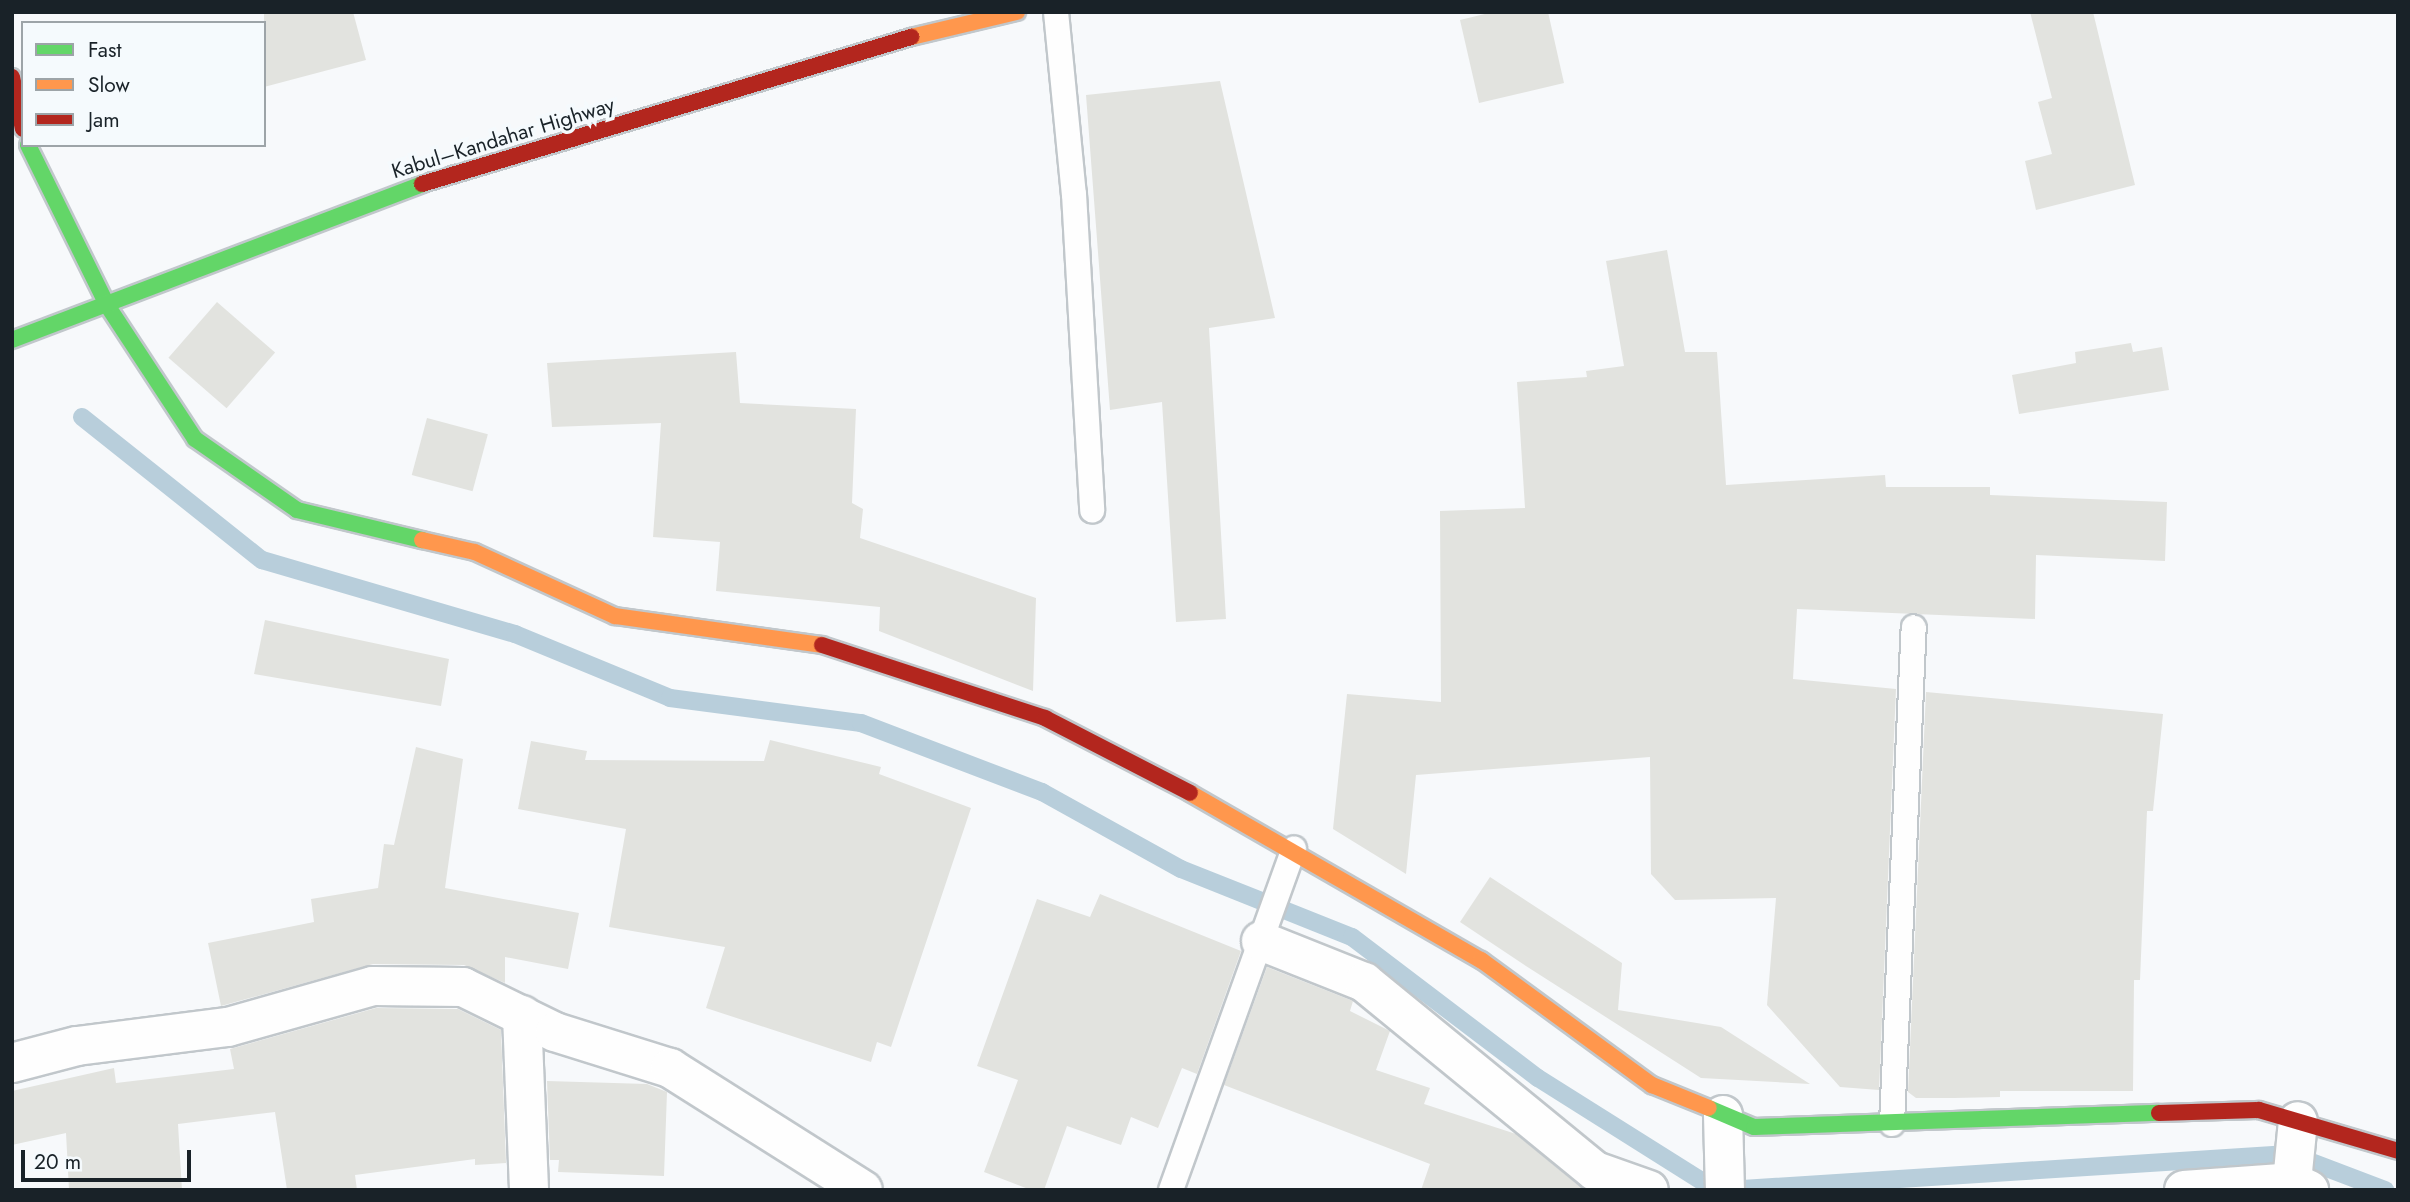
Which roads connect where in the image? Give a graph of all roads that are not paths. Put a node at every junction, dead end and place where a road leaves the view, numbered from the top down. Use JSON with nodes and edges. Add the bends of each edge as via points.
{"nodes":[{"id":1,"x":1017,"y":12,"type":"edge"},
{"id":2,"x":1056,"y":12,"type":"edge"},
{"id":3,"x":12,"y":77,"type":"edge"},
{"id":4,"x":21,"y":119,"type":"edge"},
{"id":5,"x":29,"y":147,"type":"edge"},
{"id":6,"x":107,"y":305,"type":"junction"},
{"id":7,"x":12,"y":340,"type":"edge"},
{"id":8,"x":1092,"y":510,"type":"dead end"},
{"id":9,"x":1914,"y":627,"type":"dead end"},
{"id":10,"x":1290,"y":859,"type":"junction"},
{"id":11,"x":1261,"y":941,"type":"junction"},
{"id":12,"x":522,"y":1016,"type":"junction"},
{"id":13,"x":12,"y":1063,"type":"edge"},
{"id":14,"x":1723,"y":1115,"type":"junction"},
{"id":15,"x":2298,"y":1121,"type":"junction"},
{"id":16,"x":1892,"y":1124,"type":"junction"},
{"id":17,"x":2398,"y":1151,"type":"edge"},
{"id":18,"x":844,"y":1184,"type":"edge"},
{"id":19,"x":2301,"y":1186,"type":"edge"},
{"id":20,"x":529,"y":1190,"type":"edge"},
{"id":21,"x":1171,"y":1190,"type":"edge"},
{"id":22,"x":1649,"y":1190,"type":"edge"},
{"id":23,"x":1725,"y":1190,"type":"edge"},
{"id":24,"x":2184,"y":1190,"type":"edge"}],
"edges":[{"from":1,"to":6,"type":"street","name":"Kabul–Kandahar Highway","via":[[932,31],[376,198]]},
{"from":2,"to":8,"type":"lane","via":[[1074,194]]},
{"from":3,"to":4,"type":"street"},
{"from":5,"to":6,"type":"street"},
{"from":6,"to":7,"type":"street","name":"Kabul–Kandahar Highway"},
{"from":6,"to":10,"type":"street","via":[[195,439],[297,510],[475,552],[615,616],[803,639],[1045,718]]},
{"from":9,"to":16,"type":"lane"},
{"from":10,"to":11,"type":"lane"},
{"from":10,"to":14,"type":"street","via":[[1481,960],[1652,1085]]},
{"from":11,"to":21,"type":"lane"},
{"from":11,"to":22,"type":"street","via":[[1364,982],[1595,1171]]},
{"from":12,"to":13,"type":"street","via":[[463,986],[373,986],[229,1027],[77,1046]]},
{"from":12,"to":18,"type":"street","via":[[670,1068]]},
{"from":12,"to":20,"type":"street"},
{"from":14,"to":16,"type":"street","via":[[1754,1127]]},
{"from":14,"to":23,"type":"street"},
{"from":15,"to":16,"type":"street","via":[[2259,1110]]},
{"from":15,"to":17,"type":"street"},
{"from":15,"to":19,"type":"street"},
{"from":19,"to":24,"type":"street"}]}
